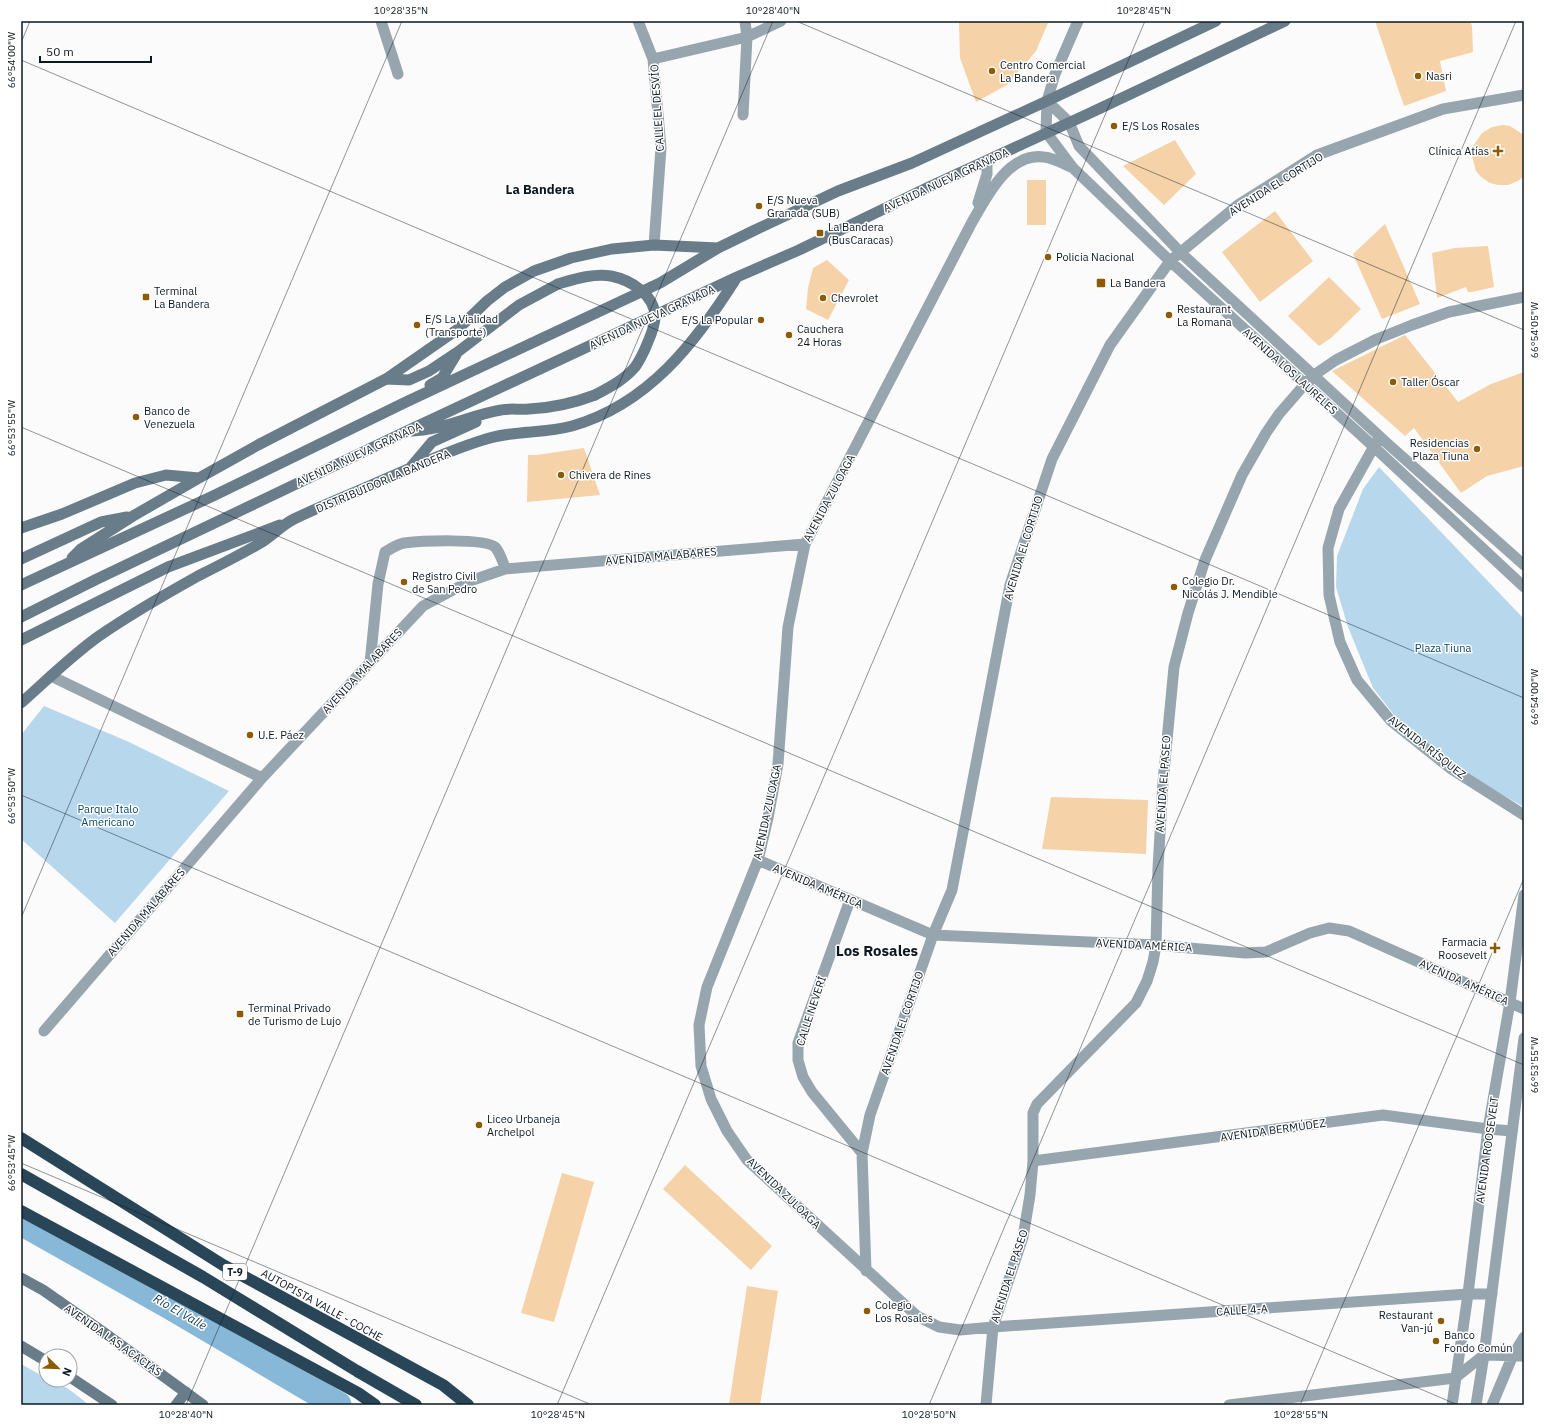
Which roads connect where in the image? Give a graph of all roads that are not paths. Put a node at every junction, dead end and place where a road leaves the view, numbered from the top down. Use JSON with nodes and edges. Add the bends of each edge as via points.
{"nodes":[{"id":1,"x":381,"y":21,"type":"edge"},
{"id":2,"x":638,"y":21,"type":"edge"},
{"id":3,"x":745,"y":21,"type":"edge"},
{"id":4,"x":781,"y":21,"type":"edge"},
{"id":5,"x":1078,"y":21,"type":"edge"},
{"id":6,"x":1216,"y":21,"type":"edge"},
{"id":7,"x":1285,"y":21,"type":"edge"},
{"id":8,"x":747,"y":37,"type":"junction"},
{"id":9,"x":653,"y":59,"type":"junction"},
{"id":10,"x":398,"y":74,"type":"dead end"},
{"id":11,"x":1524,"y":95,"type":"edge"},
{"id":12,"x":1047,"y":101,"type":"junction"},
{"id":13,"x":743,"y":115,"type":"dead end"},
{"id":14,"x":1069,"y":122,"type":"junction"},
{"id":15,"x":1046,"y":132,"type":"junction"},
{"id":16,"x":987,"y":161,"type":"junction"},
{"id":17,"x":1073,"y":168,"type":"junction"},
{"id":18,"x":971,"y":224,"type":"junction"},
{"id":19,"x":654,"y":245,"type":"junction"},
{"id":20,"x":718,"y":248,"type":"junction"},
{"id":21,"x":1180,"y":253,"type":"junction"},
{"id":22,"x":1170,"y":261,"type":"junction"},
{"id":23,"x":737,"y":277,"type":"junction"},
{"id":24,"x":1524,"y":297,"type":"edge"},
{"id":25,"x":459,"y":351,"type":"junction"},
{"id":26,"x":1314,"y":375,"type":"junction"},
{"id":27,"x":386,"y":379,"type":"junction"},
{"id":28,"x":1305,"y":384,"type":"junction"},
{"id":29,"x":406,"y":402,"type":"junction"},
{"id":30,"x":503,"y":409,"type":"junction"},
{"id":31,"x":407,"y":431,"type":"junction"},
{"id":32,"x":1380,"y":437,"type":"junction"},
{"id":33,"x":1374,"y":447,"type":"junction"},
{"id":34,"x":410,"y":469,"type":"junction"},
{"id":35,"x":199,"y":478,"type":"junction"},
{"id":36,"x":133,"y":516,"type":"junction"},
{"id":37,"x":291,"y":521,"type":"junction"},
{"id":38,"x":21,"y":528,"type":"edge"},
{"id":39,"x":805,"y":544,"type":"junction"},
{"id":40,"x":21,"y":559,"type":"edge"},
{"id":41,"x":67,"y":563,"type":"junction"},
{"id":42,"x":1524,"y":565,"type":"edge"},
{"id":43,"x":505,"y":569,"type":"junction"},
{"id":44,"x":21,"y":585,"type":"edge"},
{"id":45,"x":1524,"y":587,"type":"edge"},
{"id":46,"x":21,"y":617,"type":"edge"},
{"id":47,"x":21,"y":640,"type":"edge"},
{"id":48,"x":370,"y":663,"type":"junction"},
{"id":49,"x":51,"y":676,"type":"junction"},
{"id":50,"x":21,"y":703,"type":"edge"},
{"id":51,"x":262,"y":778,"type":"junction"},
{"id":52,"x":1524,"y":814,"type":"edge"},
{"id":53,"x":758,"y":860,"type":"junction"},
{"id":54,"x":1524,"y":896,"type":"edge"},
{"id":55,"x":850,"y":900,"type":"junction"},
{"id":56,"x":933,"y":935,"type":"junction"},
{"id":57,"x":1156,"y":945,"type":"junction"},
{"id":58,"x":1510,"y":1002,"type":"junction"},
{"id":59,"x":1524,"y":1009,"type":"edge"},
{"id":60,"x":44,"y":1031,"type":"dead end"},
{"id":61,"x":1524,"y":1038,"type":"edge"},
{"id":62,"x":1488,"y":1129,"type":"junction"},
{"id":63,"x":21,"y":1130,"type":"edge"},
{"id":64,"x":1512,"y":1131,"type":"junction"},
{"id":65,"x":21,"y":1138,"type":"edge"},
{"id":66,"x":34,"y":1146,"type":"junction"},
{"id":67,"x":862,"y":1153,"type":"junction"},
{"id":68,"x":1033,"y":1162,"type":"junction"},
{"id":69,"x":21,"y":1174,"type":"edge"},
{"id":70,"x":21,"y":1210,"type":"edge"},
{"id":71,"x":866,"y":1271,"type":"junction"},
{"id":72,"x":21,"y":1278,"type":"edge"},
{"id":73,"x":1468,"y":1294,"type":"junction"},
{"id":74,"x":1492,"y":1294,"type":"junction"},
{"id":75,"x":993,"y":1327,"type":"junction"},
{"id":76,"x":1524,"y":1337,"type":"edge"},
{"id":77,"x":21,"y":1346,"type":"edge"},
{"id":78,"x":1484,"y":1355,"type":"junction"},
{"id":79,"x":1519,"y":1355,"type":"edge"},
{"id":80,"x":38,"y":1356,"type":"edge"},
{"id":81,"x":1456,"y":1378,"type":"junction"},
{"id":82,"x":78,"y":1382,"type":"edge"},
{"id":83,"x":186,"y":1392,"type":"junction"},
{"id":84,"x":112,"y":1405,"type":"edge"},
{"id":85,"x":176,"y":1405,"type":"edge"},
{"id":86,"x":203,"y":1405,"type":"edge"},
{"id":87,"x":375,"y":1405,"type":"edge"},
{"id":88,"x":416,"y":1405,"type":"edge"},
{"id":89,"x":468,"y":1405,"type":"edge"},
{"id":90,"x":986,"y":1405,"type":"edge"},
{"id":91,"x":1229,"y":1405,"type":"edge"},
{"id":92,"x":1452,"y":1405,"type":"edge"},
{"id":93,"x":1476,"y":1405,"type":"edge"},
{"id":94,"x":1492,"y":1405,"type":"edge"}],
"edges":[{"from":1,"to":10,"type":"street"},
{"from":2,"to":9,"type":"street","name":"CALLE EL DESVÍO"},
{"from":3,"to":8,"type":"street"},
{"from":4,"to":8,"type":"street"},
{"from":5,"to":12,"type":"street","via":[[1055,74]]},
{"from":6,"to":12,"type":"main road"},
{"from":7,"to":14,"type":"main road","name":"AVENIDA NUEVA GRANADA"},
{"from":8,"to":9,"type":"street"},
{"from":8,"to":13,"type":"street"},
{"from":9,"to":19,"type":"street","name":"CALLE EL DESVÍO","via":[[661,148]]},
{"from":11,"to":21,"type":"street","name":"AVENIDA EL CORTIJO","via":[[1443,109],[1317,155],[1238,204]]},
{"from":12,"to":14,"type":"street"},
{"from":12,"to":15,"type":"street"},
{"from":12,"to":20,"type":"main road","via":[[912,163],[838,191]]},
{"from":14,"to":15,"type":"main road","name":"AVENIDA NUEVA GRANADA"},
{"from":14,"to":21,"type":"street","name":"AVENIDA LOS LAURELES","via":[[1079,146]]},
{"from":15,"to":16,"type":"main road","name":"AVENIDA NUEVA GRANADA"},
{"from":15,"to":17,"type":"street","name":"AVENIDA LOS LAURELES"},
{"from":16,"to":18,"type":"street","name":"AVENIDA ZULOAGA","via":[[987,174]]},
{"from":16,"to":23,"type":"main road","name":"AVENIDA NUEVA GRANADA"},
{"from":17,"to":18,"type":"street","name":"AVENIDA ZULOAGA","via":[[1044,157],[1022,161],[996,183]]},
{"from":17,"to":22,"type":"street","name":"AVENIDA LOS LAURELES"},
{"from":18,"to":39,"type":"street","name":"AVENIDA ZULOAGA"},
{"from":19,"to":20,"type":"main road"},
{"from":19,"to":27,"type":"main road","via":[[612,249],[571,258],[534,271],[505,287],[458,330]]},
{"from":20,"to":29,"type":"main road","via":[[660,283]]},
{"from":21,"to":22,"type":"street","name":"AVENIDA EL CORTIJO"},
{"from":21,"to":26,"type":"street","name":"AVENIDA LOS LAURELES"},
{"from":22,"to":28,"type":"street","name":"AVENIDA LOS LAURELES"},
{"from":22,"to":56,"type":"street","name":"AVENIDA EL CORTIJO","via":[[1110,345],[1052,459],[1010,585],[952,890]]},
{"from":23,"to":31,"type":"main road","name":"AVENIDA NUEVA GRANADA"},
{"from":23,"to":34,"type":"main road","name":"DISTRIBUIDOR LA BANDERA","via":[[715,311],[679,357],[653,383],[628,400],[597,417],[573,426],[484,439]]},
{"from":24,"to":26,"type":"street","name":"AVENIDA EL PASEO","via":[[1449,312],[1412,325],[1363,346]]},
{"from":25,"to":27,"type":"main road","via":[[429,371],[409,380]]},
{"from":25,"to":29,"type":"main road","via":[[442,378]]},
{"from":25,"to":30,"type":"main road","bridge":true,"via":[[518,305],[558,284],[589,276],[612,276],[634,284],[642,291],[653,307],[653,330],[636,366],[615,384],[578,402],[530,409]]},
{"from":26,"to":28,"type":"street","name":"AVENIDA EL PASEO"},
{"from":26,"to":32,"type":"street","name":"AVENIDA LOS LAURELES"},
{"from":27,"to":35,"type":"main road"},
{"from":28,"to":33,"type":"street","name":"AVENIDA LOS LAURELES"},
{"from":28,"to":57,"type":"street","name":"AVENIDA EL PASEO","via":[[1279,414],[1242,476],[1205,560],[1180,642],[1174,667],[1163,782]]},
{"from":29,"to":41,"type":"main road","via":[[213,496]]},
{"from":30,"to":31,"type":"main road","via":[[428,430]]},
{"from":30,"to":34,"type":"main road","via":[[432,442]]},
{"from":31,"to":46,"type":"main road","name":"AVENIDA NUEVA GRANADA"},
{"from":32,"to":33,"type":"street","name":"AVENIDA RÍSQUEZ"},
{"from":32,"to":42,"type":"street","name":"AVENIDA LOS LAURELES"},
{"from":33,"to":45,"type":"street","name":"AVENIDA LOS LAURELES"},
{"from":33,"to":52,"type":"street","name":"AVENIDA RÍSQUEZ","via":[[1338,509],[1328,548],[1329,595],[1340,642],[1357,680],[1391,721],[1450,768]]},
{"from":34,"to":37,"type":"main road","name":"DISTRIBUIDOR LA BANDERA"},
{"from":35,"to":36,"type":"main road"},
{"from":35,"to":38,"type":"main road","via":[[166,475],[135,483],[62,514]]},
{"from":36,"to":40,"type":"main road","via":[[101,522]]},
{"from":36,"to":41,"type":"main road","via":[[81,549]]},
{"from":37,"to":47,"type":"main road","via":[[168,567]]},
{"from":37,"to":49,"type":"main road","name":"DISTRIBUIDOR LA BANDERA","via":[[264,541],[147,605],[99,637]]},
{"from":39,"to":43,"type":"street","name":"AVENIDA MALABARES"},
{"from":39,"to":53,"type":"street","name":"AVENIDA ZULOAGA","via":[[788,627],[778,764]]},
{"from":41,"to":44,"type":"main road"},
{"from":43,"to":48,"type":"street","name":"AVENIDA MALABARES","via":[[470,581],[423,606]]},
{"from":43,"to":48,"type":"street","via":[[496,548],[485,542],[402,543],[384,552]]},
{"from":48,"to":51,"type":"street","name":"AVENIDA MALABARES"},
{"from":49,"to":50,"type":"main road","name":"DISTRIBUIDOR LA BANDERA"},
{"from":49,"to":51,"type":"street"},
{"from":51,"to":60,"type":"street","name":"AVENIDA MALABARES"},
{"from":53,"to":55,"type":"street","name":"AVENIDA AMÉRICA"},
{"from":53,"to":71,"type":"street","name":"AVENIDA ZULOAGA","via":[[707,987],[699,1025],[701,1066],[711,1099],[727,1131],[747,1160]]},
{"from":54,"to":58,"type":"street","name":"AVENIDA ROOSEVELT"},
{"from":55,"to":56,"type":"street","name":"AVENIDA AMÉRICA"},
{"from":55,"to":67,"type":"street","name":"CALLE NEVERÍ","via":[[798,1043],[798,1060],[803,1077],[812,1092]]},
{"from":56,"to":57,"type":"street","name":"AVENIDA AMÉRICA"},
{"from":56,"to":67,"type":"street","name":"AVENIDA EL CORTIJO","via":[[870,1116]]},
{"from":57,"to":58,"type":"street","name":"AVENIDA AMÉRICA","via":[[1245,953],[1266,952],[1323,929],[1349,931]]},
{"from":57,"to":68,"type":"street","name":"AVENIDA EL PASEO","via":[[1147,981],[1136,1003],[1037,1104],[1032,1123]]},
{"from":58,"to":59,"type":"street","name":"AVENIDA AMÉRICA"},
{"from":58,"to":62,"type":"street","name":"AVENIDA ROOSEVELT"},
{"from":61,"to":64,"type":"street","name":"AVENIDA ROOSEVELT"},
{"from":62,"to":64,"type":"street","name":"AVENIDA BERMÚDEZ"},
{"from":62,"to":68,"type":"street","name":"AVENIDA BERMÚDEZ","via":[[1383,1115]]},
{"from":62,"to":73,"type":"street","name":"AVENIDA ROOSEVELT"},
{"from":63,"to":66,"type":"highway"},
{"from":64,"to":74,"type":"street","name":"AVENIDA ROOSEVELT"},
{"from":65,"to":66,"type":"highway","name":"AUTOPISTA VALLE - COCHE","number":"T-9"},
{"from":66,"to":89,"type":"highway","name":"AUTOPISTA VALLE - COCHE","number":"T-9","via":[[223,1265],[443,1385]]},
{"from":67,"to":71,"type":"street","name":"AVENIDA EL CORTIJO"},
{"from":68,"to":75,"type":"street","name":"AVENIDA EL PASEO","via":[[1023,1237]]},
{"from":69,"to":88,"type":"highway","via":[[203,1277]]},
{"from":70,"to":87,"type":"highway","via":[[358,1393]]},
{"from":71,"to":75,"type":"street","name":"AVENIDA ZULOAGA","via":[[916,1316],[940,1327],[960,1330]]},
{"from":72,"to":83,"type":"main road","name":"AVENIDA LAS ACACIAS","via":[[55,1299]]},
{"from":73,"to":74,"type":"street","name":"CALLE 4-A"},
{"from":73,"to":75,"type":"street","name":"CALLE 4-A"},
{"from":73,"to":81,"type":"street","name":"AVENIDA ROOSEVELT"},
{"from":74,"to":78,"type":"street","name":"AVENIDA ROOSEVELT"},
{"from":75,"to":90,"type":"street","name":"AVENIDA EL PASEO"},
{"from":76,"to":79,"type":"street"},
{"from":77,"to":80,"type":"main road"},
{"from":78,"to":79,"type":"street"},
{"from":78,"to":81,"type":"street"},
{"from":78,"to":93,"type":"street","name":"AVENIDA ROOSEVELT"},
{"from":79,"to":94,"type":"street"},
{"from":81,"to":91,"type":"street"},
{"from":81,"to":92,"type":"street","name":"AVENIDA ROOSEVELT"},
{"from":82,"to":84,"type":"main road"},
{"from":83,"to":85,"type":"main road"},
{"from":83,"to":86,"type":"main road","name":"AVENIDA LAS ACACIAS"}]}
